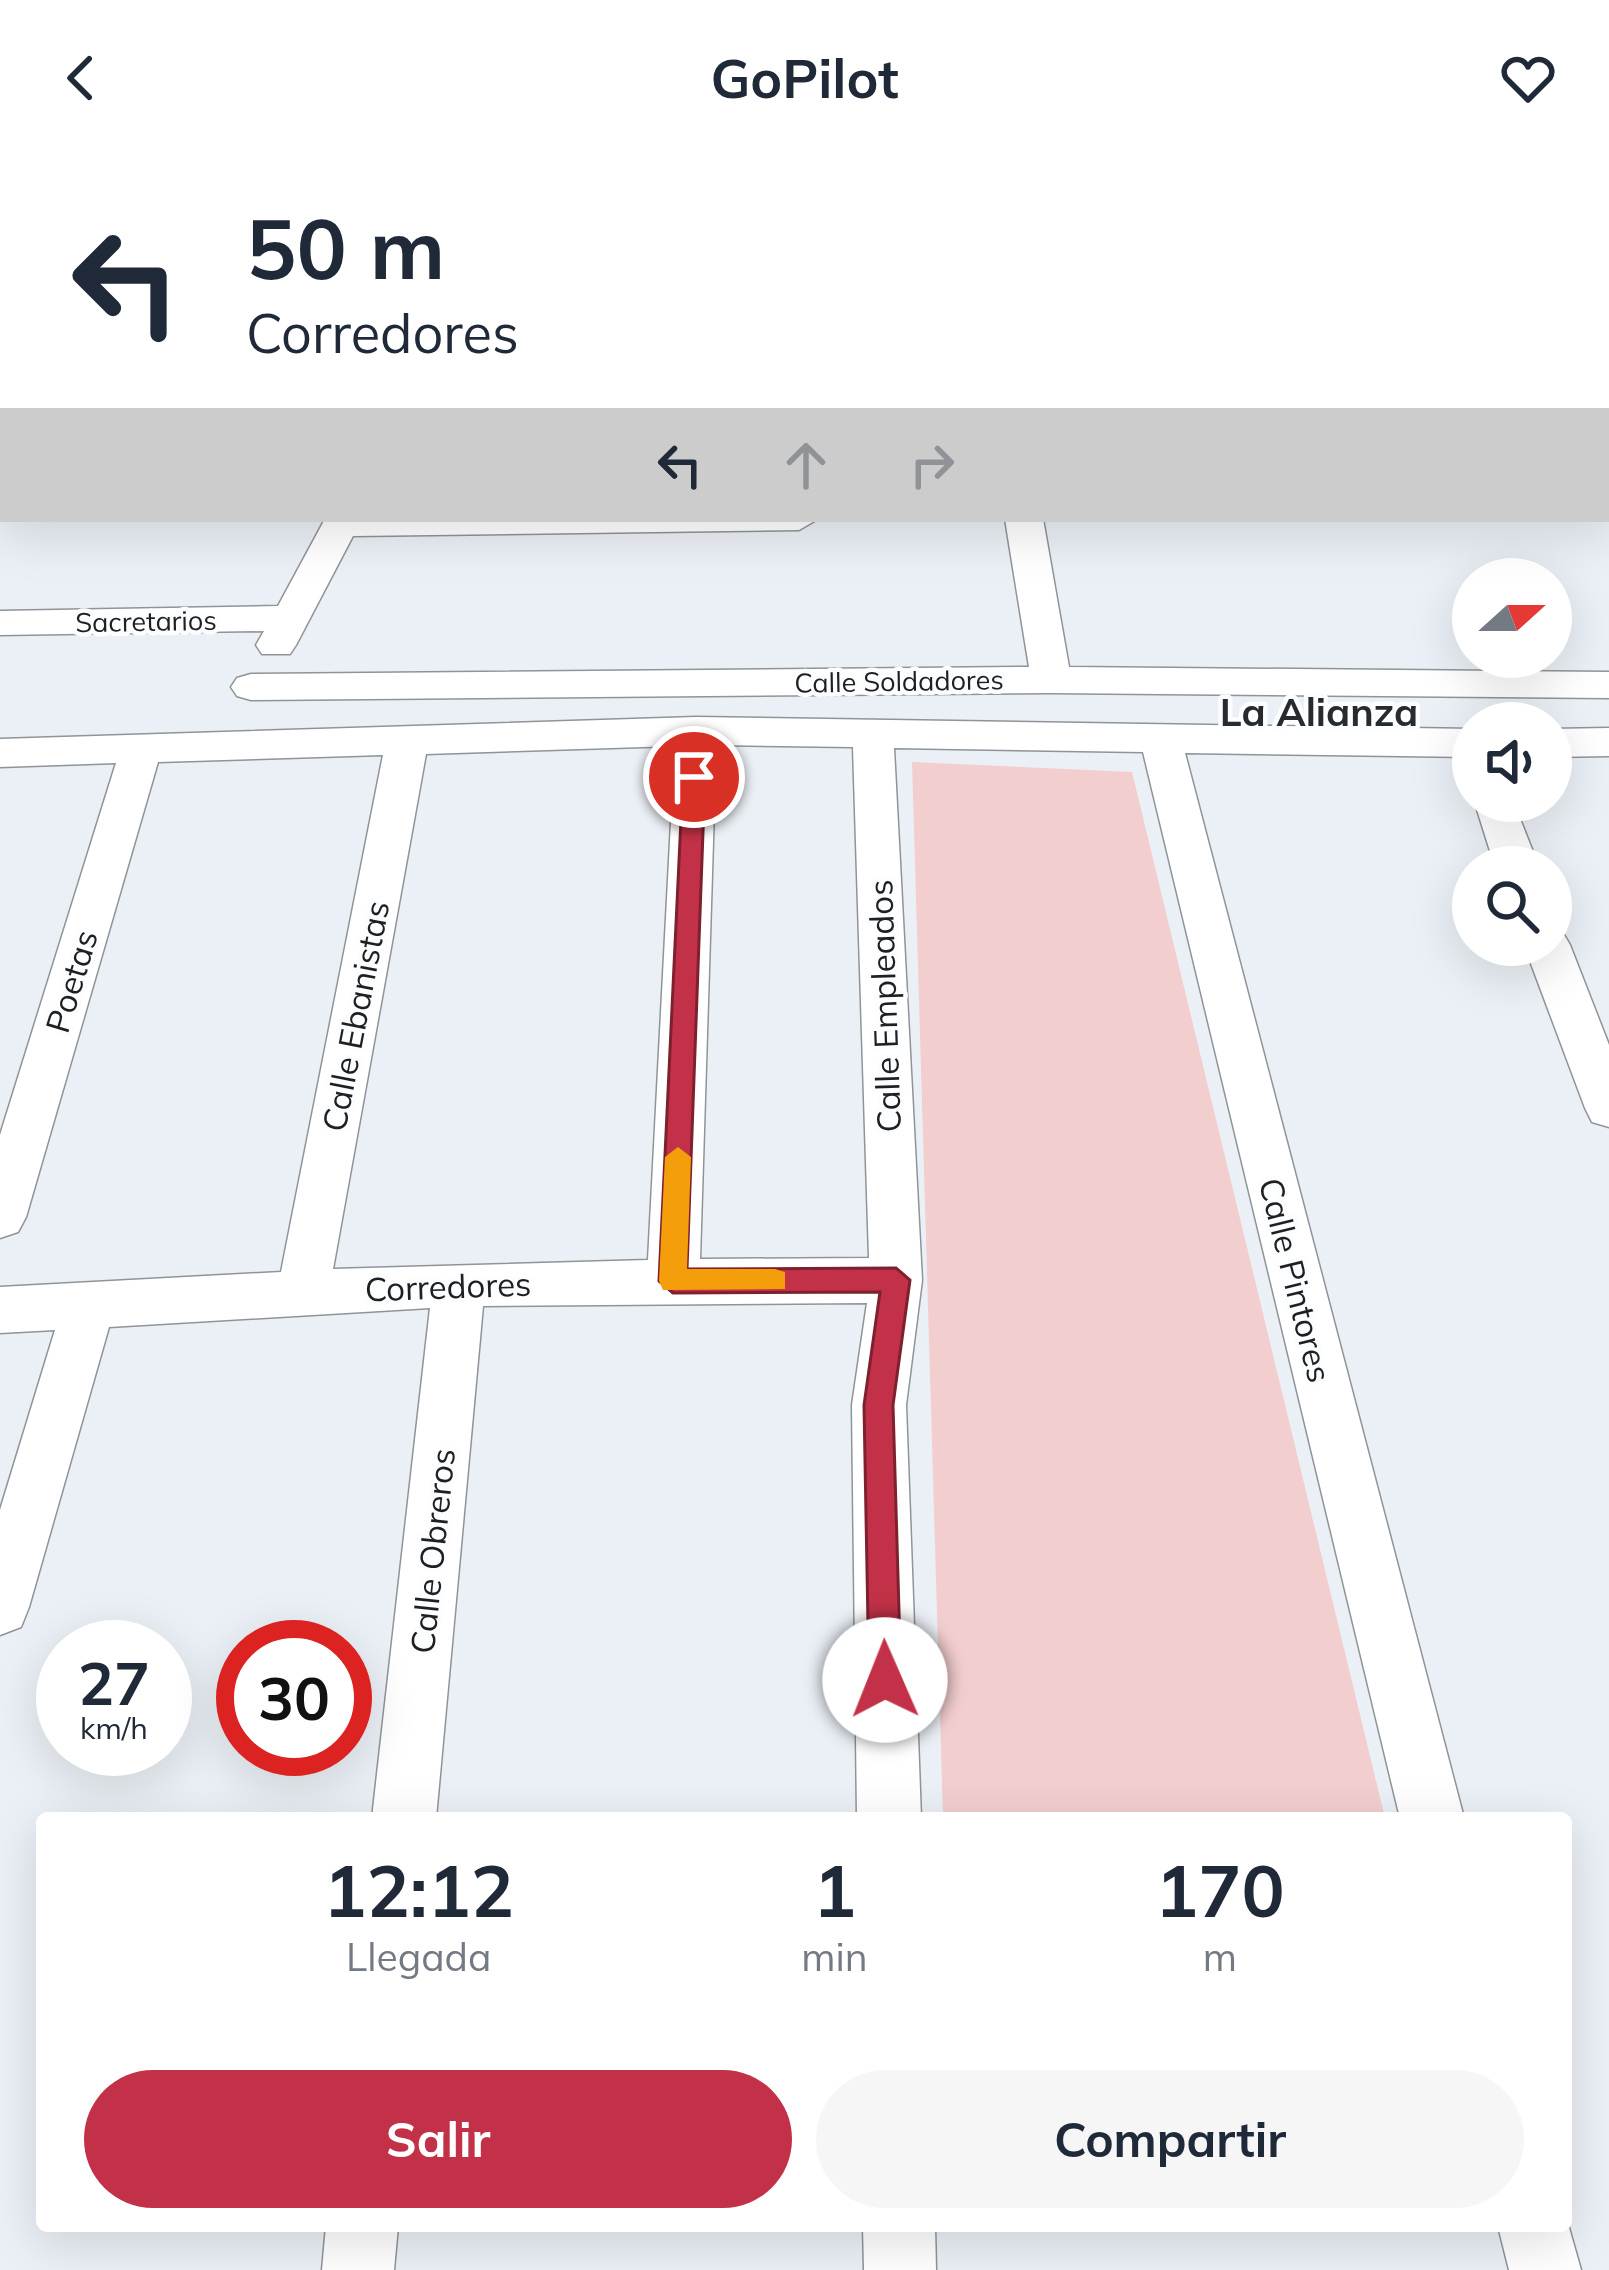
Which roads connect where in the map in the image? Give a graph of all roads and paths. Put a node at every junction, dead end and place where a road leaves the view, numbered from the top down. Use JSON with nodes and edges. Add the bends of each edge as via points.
{"nodes":[{"id":1,"x":342,"y":522,"type":"edge"},
{"id":2,"x":1025,"y":522,"type":"edge"},
{"id":3,"x":292,"y":618,"type":"junction"},
{"id":4,"x":0,"y":623,"type":"edge"},
{"id":5,"x":1051,"y":680,"type":"junction"},
{"id":6,"x":1609,"y":686,"type":"edge"},
{"id":7,"x":250,"y":687,"type":"junction"},
{"id":8,"x":696,"y":731,"type":"junction"},
{"id":9,"x":873,"y":732,"type":"junction"},
{"id":10,"x":407,"y":741,"type":"junction"},
{"id":11,"x":1161,"y":741,"type":"junction"},
{"id":12,"x":1572,"y":742,"type":"edge"},
{"id":13,"x":1609,"y":742,"type":"edge"},
{"id":14,"x":226,"y":744,"type":"junction"},
{"id":15,"x":142,"y":746,"type":"junction"},
{"id":16,"x":1452,"y":746,"type":"edge"},
{"id":17,"x":0,"y":753,"type":"edge"},
{"id":18,"x":1555,"y":966,"type":"edge"},
{"id":19,"x":1609,"y":1108,"type":"edge"},
{"id":20,"x":0,"y":1217,"type":"edge"},
{"id":21,"x":896,"y":1280,"type":"junction"},
{"id":22,"x":673,"y":1281,"type":"junction"},
{"id":23,"x":459,"y":1284,"type":"junction"},
{"id":24,"x":303,"y":1291,"type":"junction"},
{"id":25,"x":89,"y":1304,"type":"junction"},
{"id":26,"x":0,"y":1310,"type":"edge"},
{"id":27,"x":0,"y":1607,"type":"edge"},
{"id":28,"x":405,"y":1812,"type":"edge"},
{"id":29,"x":889,"y":1812,"type":"edge"},
{"id":30,"x":1430,"y":1812,"type":"edge"},
{"id":31,"x":361,"y":2232,"type":"edge"},
{"id":32,"x":899,"y":2232,"type":"edge"},
{"id":33,"x":1536,"y":2232,"type":"edge"},
{"id":34,"x":358,"y":2270,"type":"edge"},
{"id":35,"x":900,"y":2270,"type":"edge"},
{"id":36,"x":1545,"y":2270,"type":"edge"}],
"edges":[{"from":1,"to":3,"type":"street"},
{"from":2,"to":5,"type":"street"},
{"from":3,"to":4,"type":"street","name":"Sacretarios"},
{"from":3,"to":7,"type":"street"},
{"from":5,"to":6,"type":"street","name":"Calle Soldadores"},
{"from":5,"to":7,"type":"street","name":"Calle Soldadores"},
{"from":7,"to":14,"type":"street"},
{"from":8,"to":9,"type":"street","name":"Calle Soldadores"},
{"from":8,"to":10,"type":"street","name":"Calle Soldadores"},
{"from":8,"to":22,"type":"street"},
{"from":9,"to":11,"type":"street","name":"Calle Soldadores"},
{"from":9,"to":21,"type":"street","name":"Calle Empleados"},
{"from":10,"to":14,"type":"street","name":"Calle Soldadores"},
{"from":10,"to":24,"type":"street","name":"Calle Ebanistas"},
{"from":11,"to":16,"type":"street","name":"Calle Soldadores"},
{"from":11,"to":30,"type":"street","name":"Calle Pintores"},
{"from":12,"to":13,"type":"street"},
{"from":14,"to":15,"type":"street","name":"Calle Soldadores"},
{"from":15,"to":17,"type":"street","name":"Calle Soldadores"},
{"from":15,"to":20,"type":"street","name":"Poetas"},
{"from":18,"to":19,"type":"street"},
{"from":21,"to":22,"type":"street","name":"Corredores"},
{"from":21,"to":29,"type":"street","name":"Calle Empleados","via":[[879,1405]]},
{"from":22,"to":23,"type":"street","name":"Corredores"},
{"from":23,"to":24,"type":"street","name":"Corredores"},
{"from":23,"to":28,"type":"street","name":"Calle Obreros"},
{"from":24,"to":25,"type":"street","name":"Corredores"},
{"from":25,"to":26,"type":"street","name":"Corredores"},
{"from":25,"to":27,"type":"street"},
{"from":31,"to":34,"type":"street"},
{"from":32,"to":35,"type":"street"},
{"from":33,"to":36,"type":"street"}]}
